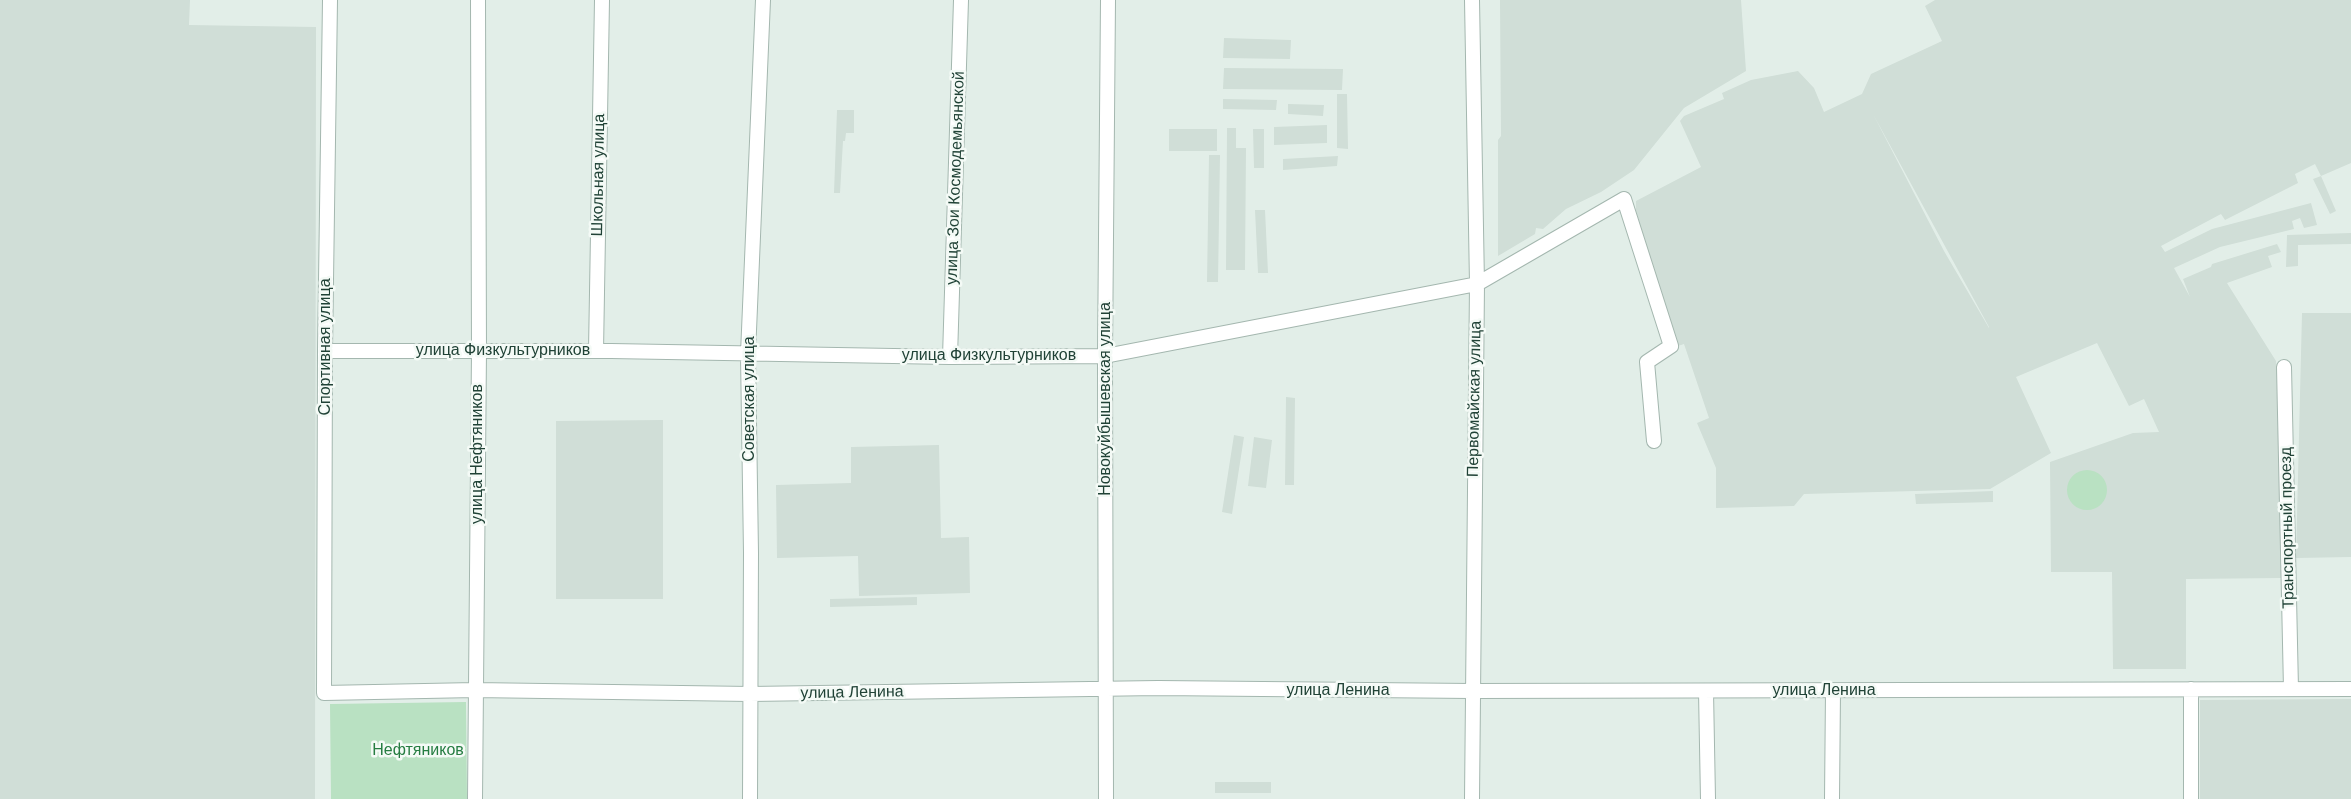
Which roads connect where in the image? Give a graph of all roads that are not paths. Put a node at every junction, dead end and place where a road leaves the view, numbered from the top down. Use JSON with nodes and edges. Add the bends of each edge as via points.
{"nodes":[{"id":1,"x":330,"y":0,"type":"edge"},
{"id":2,"x":478,"y":0,"type":"edge"},
{"id":3,"x":602,"y":0,"type":"edge"},
{"id":4,"x":763,"y":0,"type":"edge"},
{"id":5,"x":961,"y":0,"type":"edge"},
{"id":6,"x":1108,"y":0,"type":"edge"},
{"id":7,"x":1472,"y":0,"type":"edge"},
{"id":8,"x":1477,"y":284,"type":"junction"},
{"id":9,"x":325,"y":351,"type":"junction"},
{"id":10,"x":478,"y":351,"type":"junction"},
{"id":11,"x":596,"y":351,"type":"junction"},
{"id":12,"x":748,"y":354,"type":"junction"},
{"id":13,"x":1105,"y":356,"type":"junction"},
{"id":14,"x":950,"y":357,"type":"junction"},
{"id":15,"x":2284,"y":368,"type":"dead end"},
{"id":16,"x":1654,"y":441,"type":"dead end"},
{"id":17,"x":1107,"y":689,"type":"junction"},
{"id":18,"x":2291,"y":689,"type":"junction"},
{"id":19,"x":2351,"y":689,"type":"edge"},
{"id":20,"x":475,"y":690,"type":"junction"},
{"id":21,"x":2191,"y":690,"type":"junction"},
{"id":22,"x":1706,"y":691,"type":"junction"},
{"id":23,"x":1833,"y":691,"type":"junction"},
{"id":24,"x":1472,"y":692,"type":"junction"},
{"id":25,"x":324,"y":693,"type":"joint"},
{"id":26,"x":750,"y":694,"type":"junction"},
{"id":27,"x":475,"y":799,"type":"edge"},
{"id":28,"x":750,"y":799,"type":"edge"},
{"id":29,"x":1106,"y":799,"type":"edge"},
{"id":30,"x":1472,"y":799,"type":"edge"},
{"id":31,"x":1708,"y":799,"type":"edge"},
{"id":32,"x":1832,"y":799,"type":"edge"},
{"id":33,"x":2191,"y":799,"type":"edge"}],
"edges":[{"from":1,"to":9,"type":"street","name":"Спортивная улица"},
{"from":2,"to":10,"type":"street","name":"улица Нефтяников"},
{"from":3,"to":11,"type":"street","name":"Школьная улица"},
{"from":4,"to":12,"type":"street","name":"Советская улица"},
{"from":5,"to":14,"type":"street","name":"улица Зои Космодемьянской"},
{"from":6,"to":13,"type":"street","name":"Новокуйбышевская улица"},
{"from":7,"to":8,"type":"street","name":"Первомайская улица"},
{"from":8,"to":13,"type":"street","name":"улица Физкультурников"},
{"from":8,"to":16,"type":"street","name":"улица Физкультурников","via":[[1624,199],[1671,346],[1647,362]]},
{"from":8,"to":24,"type":"street","name":"Первомайская улица"},
{"from":9,"to":10,"type":"street","name":"улица Физкультурников"},
{"from":9,"to":25,"type":"street","name":"Спортивная улица"},
{"from":10,"to":11,"type":"street","name":"улица Физкультурников"},
{"from":10,"to":20,"type":"street","name":"улица Нефтяников"},
{"from":11,"to":12,"type":"street","name":"улица Физкультурников"},
{"from":12,"to":14,"type":"street","name":"улица Физкультурников"},
{"from":12,"to":26,"type":"street","name":"Советская улица"},
{"from":13,"to":14,"type":"street","name":"улица Физкультурников"},
{"from":13,"to":17,"type":"street","name":"Новокуйбышевская улица"},
{"from":15,"to":18,"type":"street","name":"Транспортный проезд"},
{"from":17,"to":24,"type":"street","name":"улица Ленина"},
{"from":17,"to":26,"type":"street","name":"улица Ленина"},
{"from":17,"to":29,"type":"street","name":"Новокуйбышевская улица"},
{"from":18,"to":19,"type":"street","name":"улица Ленина"},
{"from":18,"to":21,"type":"street","name":"улица Ленина"},
{"from":20,"to":25,"type":"street","name":"улица Ленина"},
{"from":20,"to":26,"type":"street","name":"улица Ленина"},
{"from":20,"to":27,"type":"street","name":"улица Нефтяников"},
{"from":21,"to":23,"type":"street","name":"улица Ленина"},
{"from":21,"to":33,"type":"street"},
{"from":22,"to":23,"type":"street","name":"улица Ленина"},
{"from":22,"to":24,"type":"street","name":"улица Ленина"},
{"from":22,"to":31,"type":"street"},
{"from":23,"to":32,"type":"street"},
{"from":24,"to":30,"type":"street","name":"Первомайская улица"},
{"from":26,"to":28,"type":"street","name":"Советская улица"}]}
